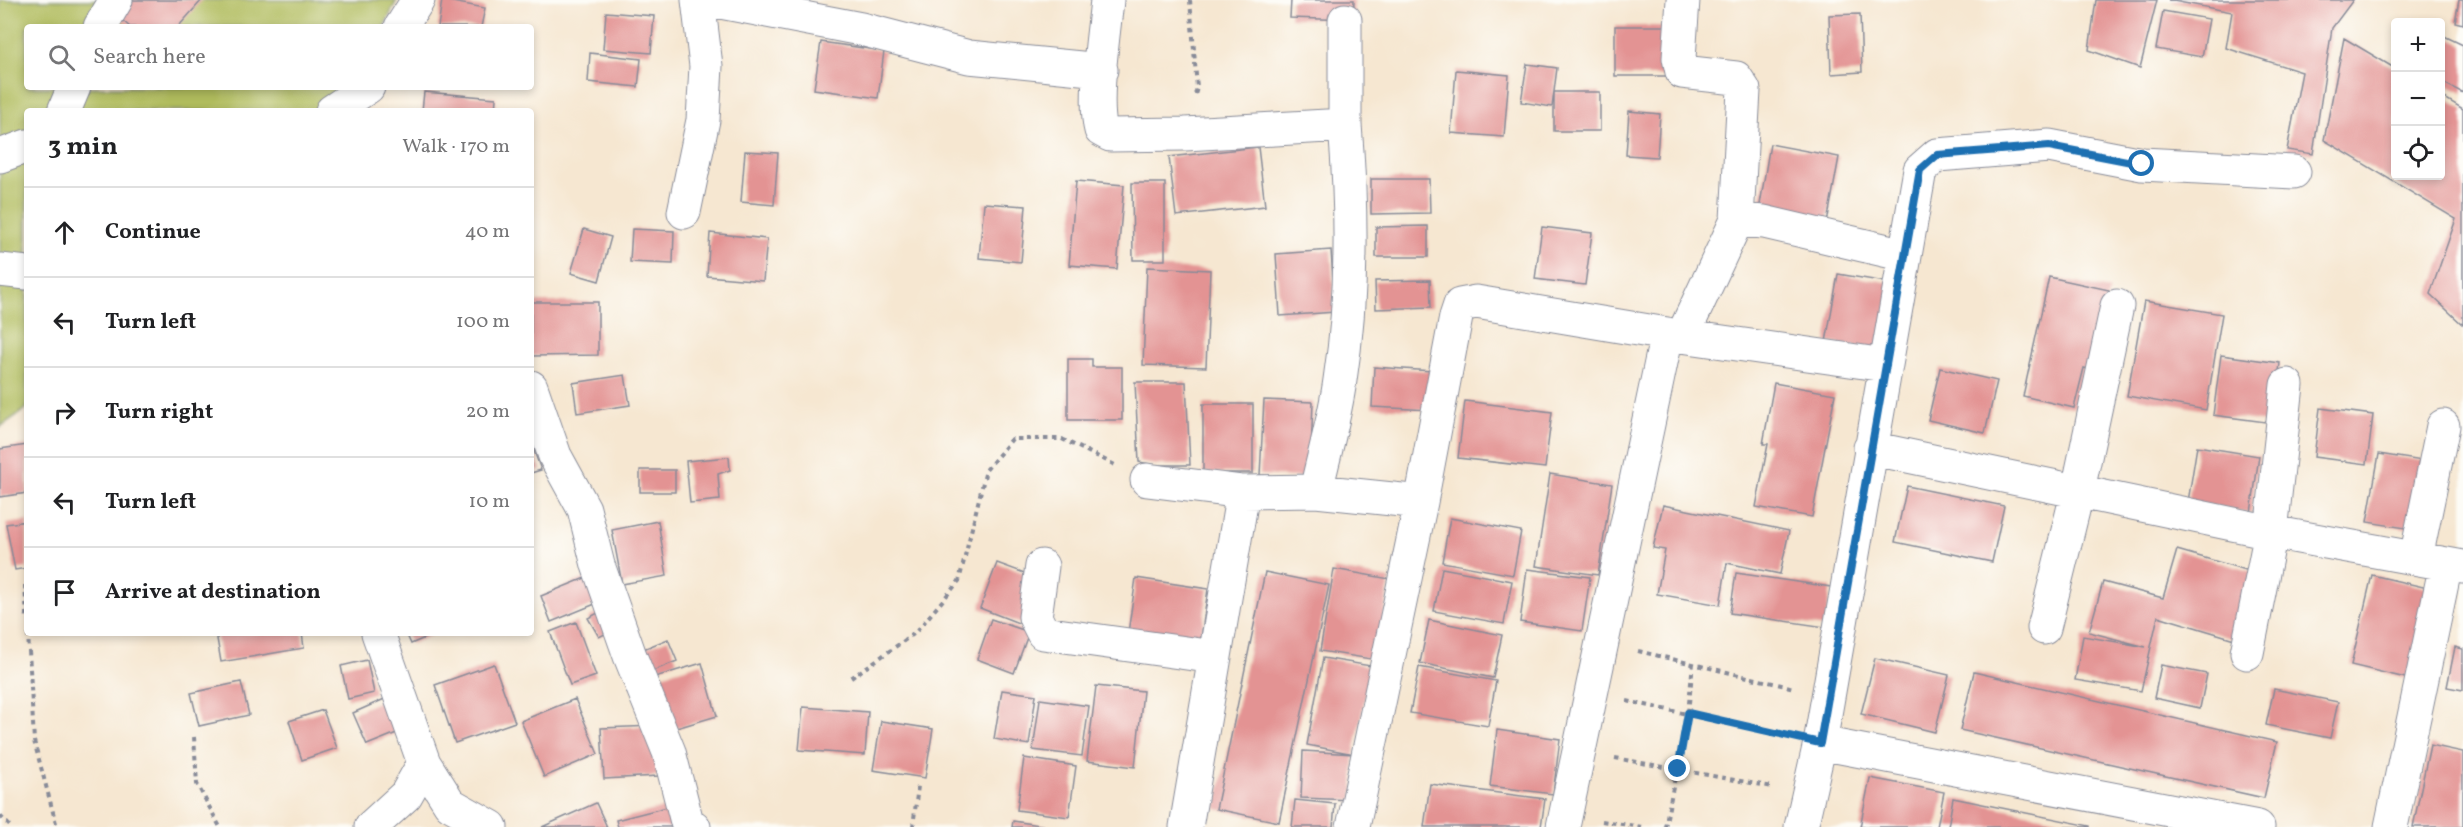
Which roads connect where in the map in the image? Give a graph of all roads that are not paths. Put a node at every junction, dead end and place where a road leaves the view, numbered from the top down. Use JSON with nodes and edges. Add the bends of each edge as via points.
{"nodes":[{"id":1,"x":116,"y":0,"type":"edge"},
{"id":2,"x":418,"y":0,"type":"edge"},
{"id":3,"x":698,"y":0,"type":"edge"},
{"id":4,"x":710,"y":0,"type":"edge"},
{"id":5,"x":1107,"y":0,"type":"edge"},
{"id":6,"x":1683,"y":0,"type":"edge"},
{"id":7,"x":1345,"y":20,"type":"dead end"},
{"id":8,"x":102,"y":24,"type":"edge"},
{"id":9,"x":403,"y":24,"type":"edge"},
{"id":10,"x":1101,"y":70,"type":"junction"},
{"id":11,"x":73,"y":90,"type":"edge"},
{"id":12,"x":364,"y":90,"type":"edge"},
{"id":13,"x":373,"y":90,"type":"edge"},
{"id":14,"x":65,"y":108,"type":"edge"},
{"id":15,"x":336,"y":108,"type":"edge"},
{"id":16,"x":365,"y":108,"type":"edge"},
{"id":17,"x":1345,"y":125,"type":"junction"},
{"id":18,"x":24,"y":147,"type":"edge"},
{"id":19,"x":0,"y":156,"type":"edge"},
{"id":20,"x":2294,"y":172,"type":"dead end"},
{"id":21,"x":684,"y":212,"type":"dead end"},
{"id":22,"x":1737,"y":220,"type":"junction"},
{"id":23,"x":1905,"y":255,"type":"junction"},
{"id":24,"x":0,"y":270,"type":"edge"},
{"id":25,"x":24,"y":273,"type":"edge"},
{"id":26,"x":2117,"y":306,"type":"dead end"},
{"id":27,"x":1675,"y":334,"type":"junction"},
{"id":28,"x":1885,"y":364,"type":"junction"},
{"id":29,"x":2287,"y":385,"type":"dead end"},
{"id":30,"x":534,"y":396,"type":"edge"},
{"id":31,"x":2443,"y":426,"type":"dead end"},
{"id":32,"x":1870,"y":448,"type":"junction"},
{"id":33,"x":1147,"y":480,"type":"road end"},
{"id":34,"x":2078,"y":490,"type":"junction"},
{"id":35,"x":1316,"y":491,"type":"junction"},
{"id":36,"x":1243,"y":492,"type":"junction"},
{"id":37,"x":1421,"y":502,"type":"junction"},
{"id":38,"x":2271,"y":531,"type":"junction"},
{"id":39,"x":2442,"y":563,"type":"edge"},
{"id":40,"x":1041,"y":566,"type":"dead end"},
{"id":41,"x":2044,"y":628,"type":"dead end"},
{"id":42,"x":379,"y":636,"type":"edge"},
{"id":43,"x":2247,"y":653,"type":"dead end"},
{"id":44,"x":1215,"y":657,"type":"junction"},
{"id":45,"x":1820,"y":743,"type":"junction"},
{"id":46,"x":424,"y":763,"type":"junction"},
{"id":47,"x":371,"y":827,"type":"edge"},
{"id":48,"x":491,"y":827,"type":"edge"},
{"id":49,"x":694,"y":827,"type":"edge"},
{"id":50,"x":1186,"y":827,"type":"edge"},
{"id":51,"x":1353,"y":827,"type":"edge"},
{"id":52,"x":1563,"y":827,"type":"edge"},
{"id":53,"x":1802,"y":827,"type":"edge"},
{"id":54,"x":2258,"y":827,"type":"edge"},
{"id":55,"x":2391,"y":827,"type":"edge"}],
"edges":[{"from":1,"to":8,"type":"street"},
{"from":2,"to":9,"type":"street"},
{"from":3,"to":21,"type":"street","via":[[706,66],[703,120]]},
{"from":4,"to":10,"type":"street","via":[[861,29],[969,57]]},
{"from":5,"to":10,"type":"street"},
{"from":6,"to":22,"type":"street","via":[[1679,58],[1682,72],[1736,78],[1743,90]]},
{"from":7,"to":17,"type":"street"},
{"from":10,"to":17,"type":"street","via":[[1099,122],[1101,130],[1110,135]]},
{"from":11,"to":14,"type":"street"},
{"from":12,"to":15,"type":"street"},
{"from":13,"to":16,"type":"street"},
{"from":17,"to":35,"type":"street","via":[[1349,179],[1341,380]]},
{"from":18,"to":19,"type":"street"},
{"from":20,"to":23,"type":"street","via":[[2142,164],[2049,146],[1937,155],[1920,170]]},
{"from":22,"to":23,"type":"street","via":[[1764,222]]},
{"from":22,"to":27,"type":"street"},
{"from":23,"to":28,"type":"street"},
{"from":24,"to":25,"type":"street"},
{"from":26,"to":34,"type":"street"},
{"from":27,"to":28,"type":"street"},
{"from":27,"to":37,"type":"street","via":[[1476,302],[1460,305]]},
{"from":27,"to":52,"type":"street"},
{"from":28,"to":32,"type":"street"},
{"from":29,"to":38,"type":"street"},
{"from":30,"to":49,"type":"street","via":[[555,456],[584,509],[598,565],[669,752],[688,826]]},
{"from":31,"to":39,"type":"street"},
{"from":32,"to":34,"type":"street"},
{"from":32,"to":45,"type":"street"},
{"from":33,"to":36,"type":"street"},
{"from":34,"to":38,"type":"street"},
{"from":34,"to":41,"type":"street"},
{"from":35,"to":36,"type":"street"},
{"from":35,"to":37,"type":"street"},
{"from":36,"to":44,"type":"street"},
{"from":37,"to":51,"type":"street"},
{"from":38,"to":39,"type":"street"},
{"from":38,"to":43,"type":"street"},
{"from":39,"to":55,"type":"street"},
{"from":40,"to":44,"type":"street","via":[[1035,617],[1043,633]]},
{"from":42,"to":46,"type":"street"},
{"from":44,"to":50,"type":"street"},
{"from":45,"to":53,"type":"street"},
{"from":45,"to":54,"type":"street"},
{"from":46,"to":47,"type":"street","via":[[406,795]]},
{"from":46,"to":48,"type":"street","via":[[450,804]]}]}
